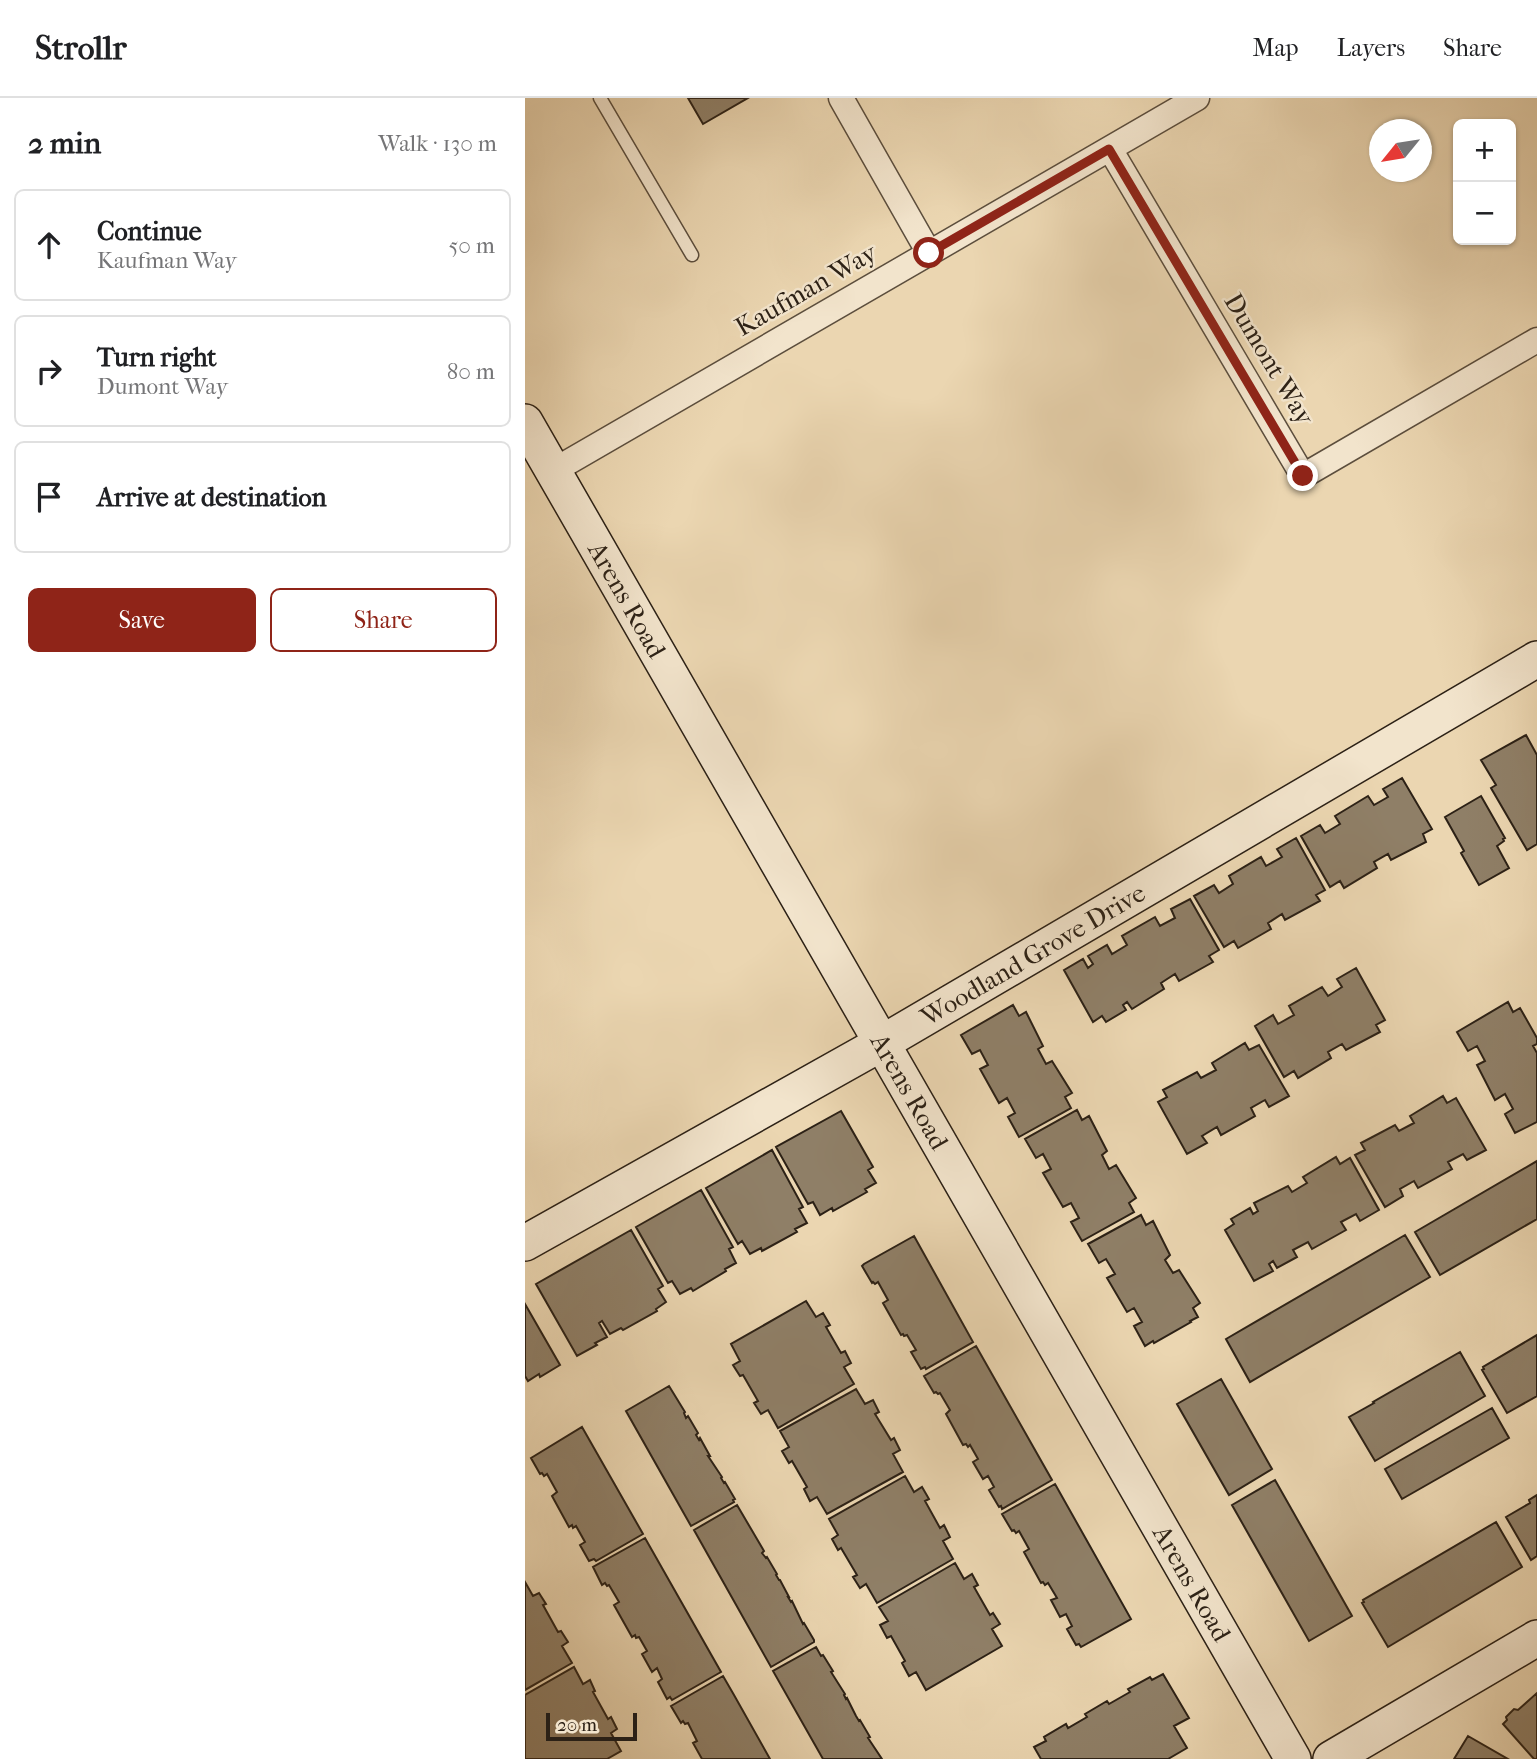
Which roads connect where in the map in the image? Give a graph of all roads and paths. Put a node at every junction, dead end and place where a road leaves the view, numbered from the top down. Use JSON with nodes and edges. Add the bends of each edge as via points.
{"nodes":[{"id":1,"x":600,"y":98,"type":"edge"},
{"id":2,"x":841,"y":98,"type":"edge"},
{"id":3,"x":1197,"y":98,"type":"edge"},
{"id":4,"x":1109,"y":149,"type":"junction"},
{"id":5,"x":929,"y":253,"type":"junction"},
{"id":6,"x":692,"y":255,"type":"dead end"},
{"id":7,"x":1537,"y":340,"type":"edge"},
{"id":8,"x":525,"y":422,"type":"edge"},
{"id":9,"x":553,"y":471,"type":"junction"},
{"id":10,"x":1537,"y":659,"type":"edge"},
{"id":11,"x":882,"y":1043,"type":"junction"},
{"id":12,"x":525,"y":1243,"type":"edge"},
{"id":13,"x":1537,"y":1638,"type":"edge"},
{"id":14,"x":1293,"y":1759,"type":"edge"},
{"id":15,"x":1331,"y":1759,"type":"edge"}],
"edges":[{"from":1,"to":6,"type":"lane"},
{"from":2,"to":5,"type":"street"},
{"from":3,"to":4,"type":"street","name":"Kaufman Way"},
{"from":4,"to":5,"type":"street","name":"Kaufman Way"},
{"from":4,"to":7,"type":"street","name":"Dumont Way","via":[[1303,476]]},
{"from":5,"to":9,"type":"street","name":"Kaufman Way"},
{"from":8,"to":9,"type":"street","name":"Arens Road"},
{"from":9,"to":11,"type":"street","name":"Arens Road"},
{"from":10,"to":11,"type":"street","name":"Woodland Grove Drive"},
{"from":11,"to":12,"type":"street","name":"Woodland Grove Drive"},
{"from":11,"to":14,"type":"street","name":"Arens Road"},
{"from":13,"to":15,"type":"street"}]}
